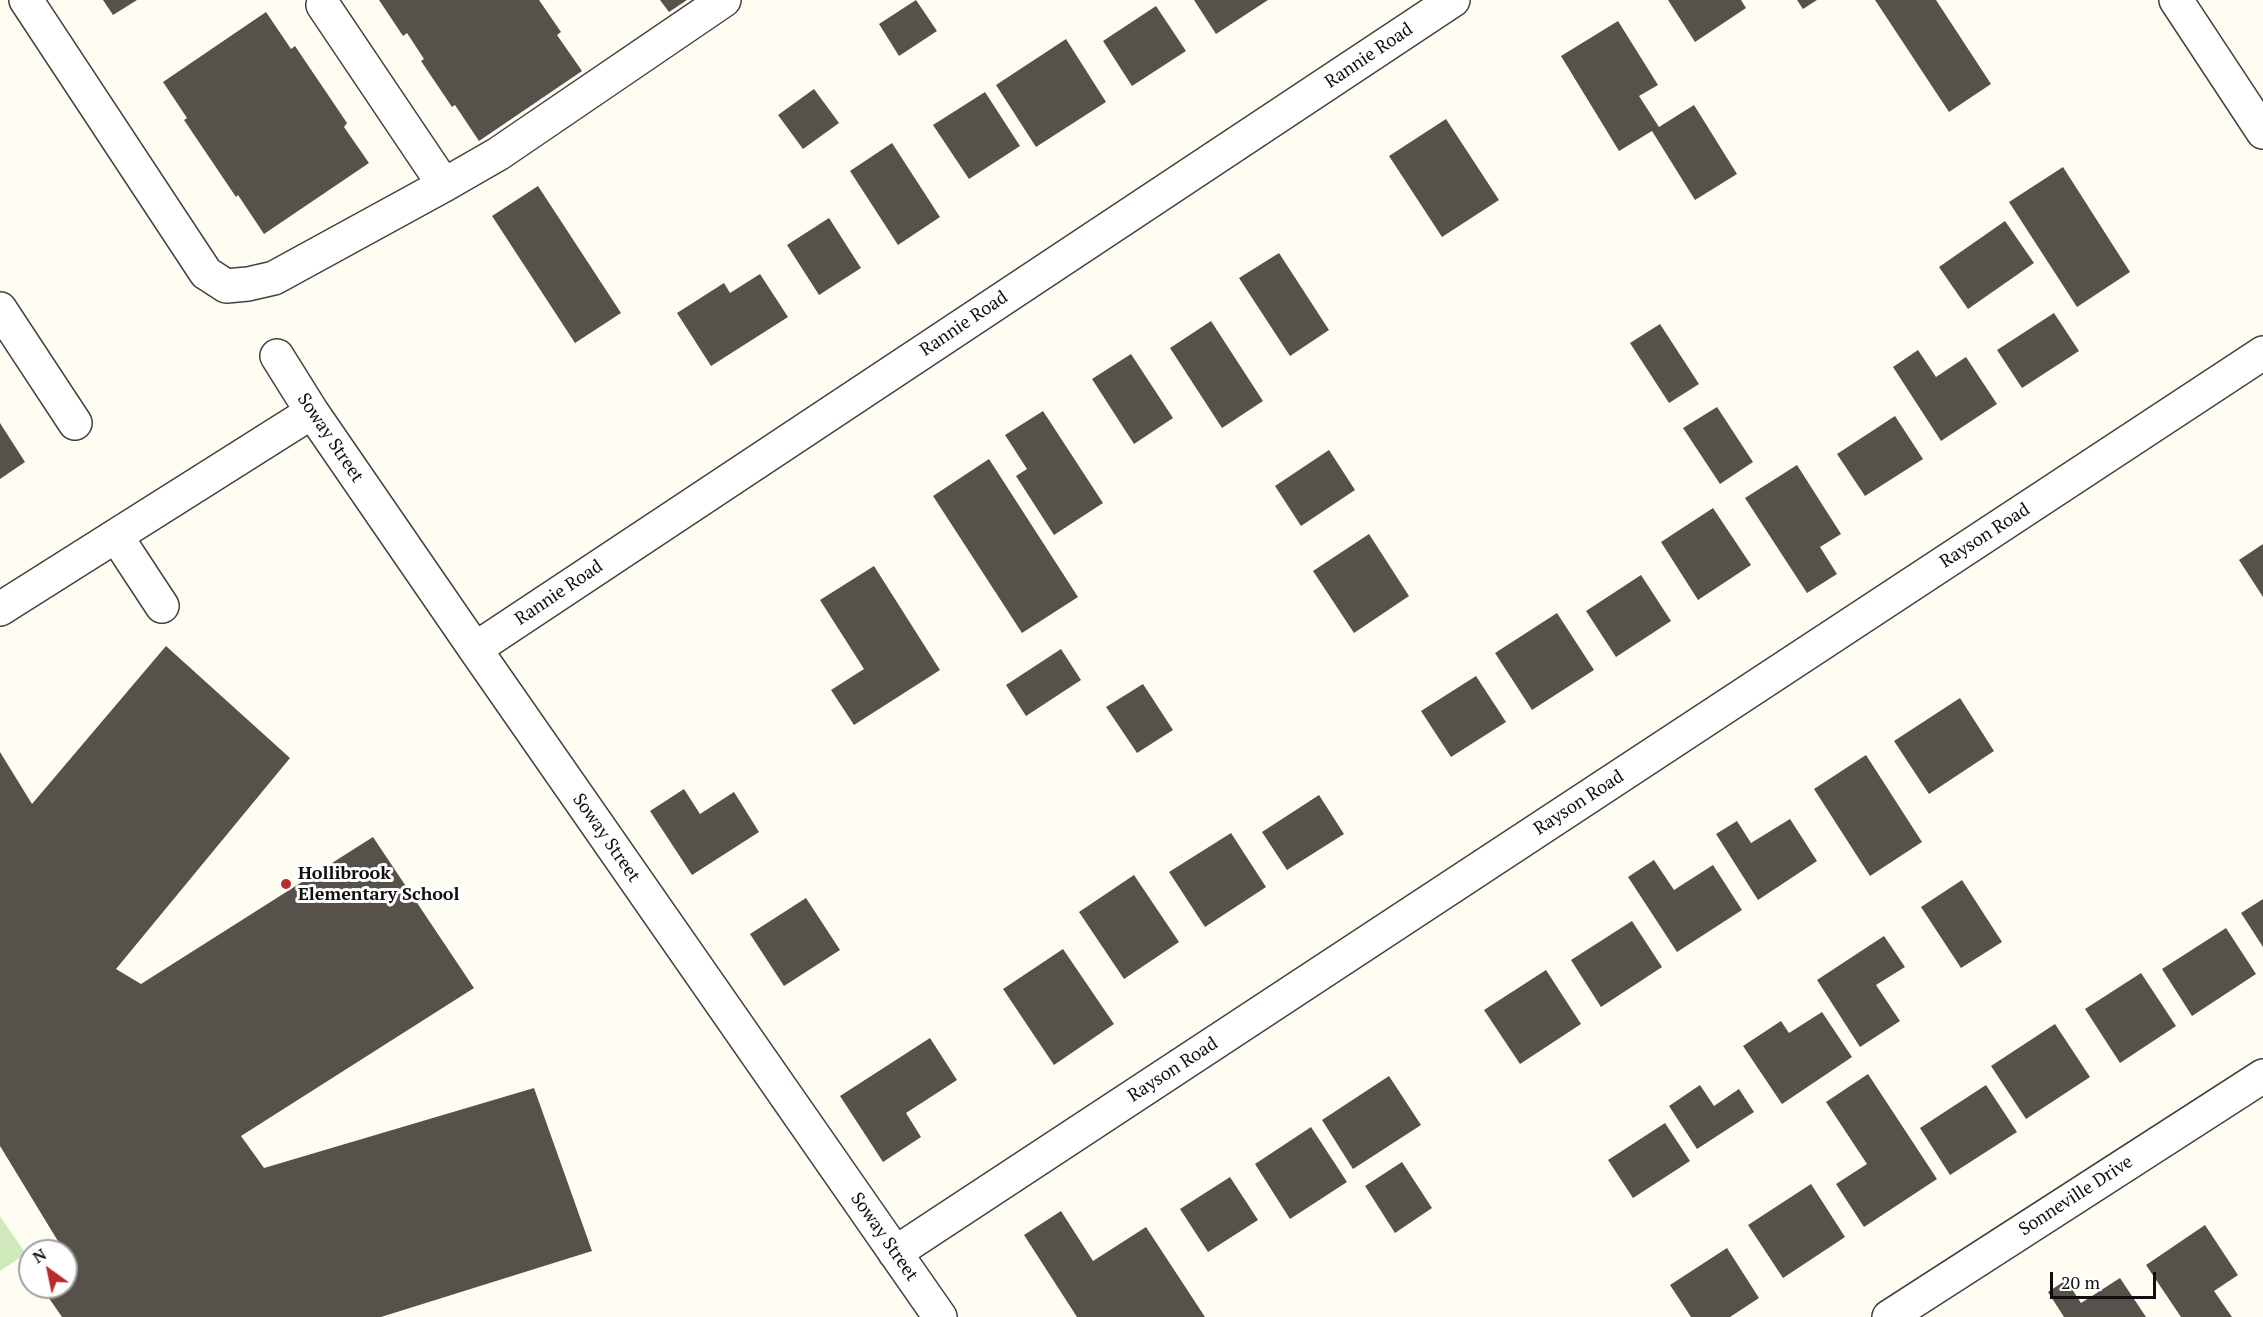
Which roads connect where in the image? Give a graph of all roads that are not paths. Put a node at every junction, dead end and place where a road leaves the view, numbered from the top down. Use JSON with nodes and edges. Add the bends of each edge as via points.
{"nodes":[{"id":1,"x":26,"y":0,"type":"edge"},
{"id":2,"x":724,"y":0,"type":"edge"},
{"id":3,"x":1453,"y":0,"type":"edge"},
{"id":4,"x":2176,"y":0,"type":"edge"},
{"id":5,"x":323,"y":5,"type":"dead end"},
{"id":6,"x":2263,"y":132,"type":"edge"},
{"id":7,"x":444,"y":185,"type":"junction"},
{"id":8,"x":0,"y":309,"type":"edge"},
{"id":9,"x":2263,"y":353,"type":"edge"},
{"id":10,"x":277,"y":356,"type":"dead end"},
{"id":11,"x":312,"y":412,"type":"junction"},
{"id":12,"x":75,"y":423,"type":"dead end"},
{"id":13,"x":116,"y":536,"type":"junction"},
{"id":14,"x":162,"y":606,"type":"dead end"},
{"id":15,"x":0,"y":609,"type":"edge"},
{"id":16,"x":475,"y":649,"type":"junction"},
{"id":17,"x":2263,"y":1076,"type":"edge"},
{"id":18,"x":895,"y":1252,"type":"junction"},
{"id":19,"x":940,"y":1317,"type":"edge"},
{"id":20,"x":1889,"y":1317,"type":"edge"}],
"edges":[{"from":1,"to":7,"type":"street","via":[[206,273],[226,286],[274,278]]},
{"from":2,"to":7,"type":"street","via":[[498,154]]},
{"from":3,"to":16,"type":"street","name":"Rannie Road"},
{"from":4,"to":6,"type":"street"},
{"from":5,"to":7,"type":"street"},
{"from":8,"to":12,"type":"street"},
{"from":9,"to":18,"type":"street","name":"Rayson Road"},
{"from":10,"to":11,"type":"street","name":"Soway Street"},
{"from":11,"to":13,"type":"street"},
{"from":11,"to":16,"type":"street","name":"Soway Street"},
{"from":13,"to":14,"type":"street"},
{"from":13,"to":15,"type":"street"},
{"from":16,"to":18,"type":"street","name":"Soway Street"},
{"from":17,"to":20,"type":"street","name":"Sonneville Drive"},
{"from":18,"to":19,"type":"street","name":"Soway Street"}]}
